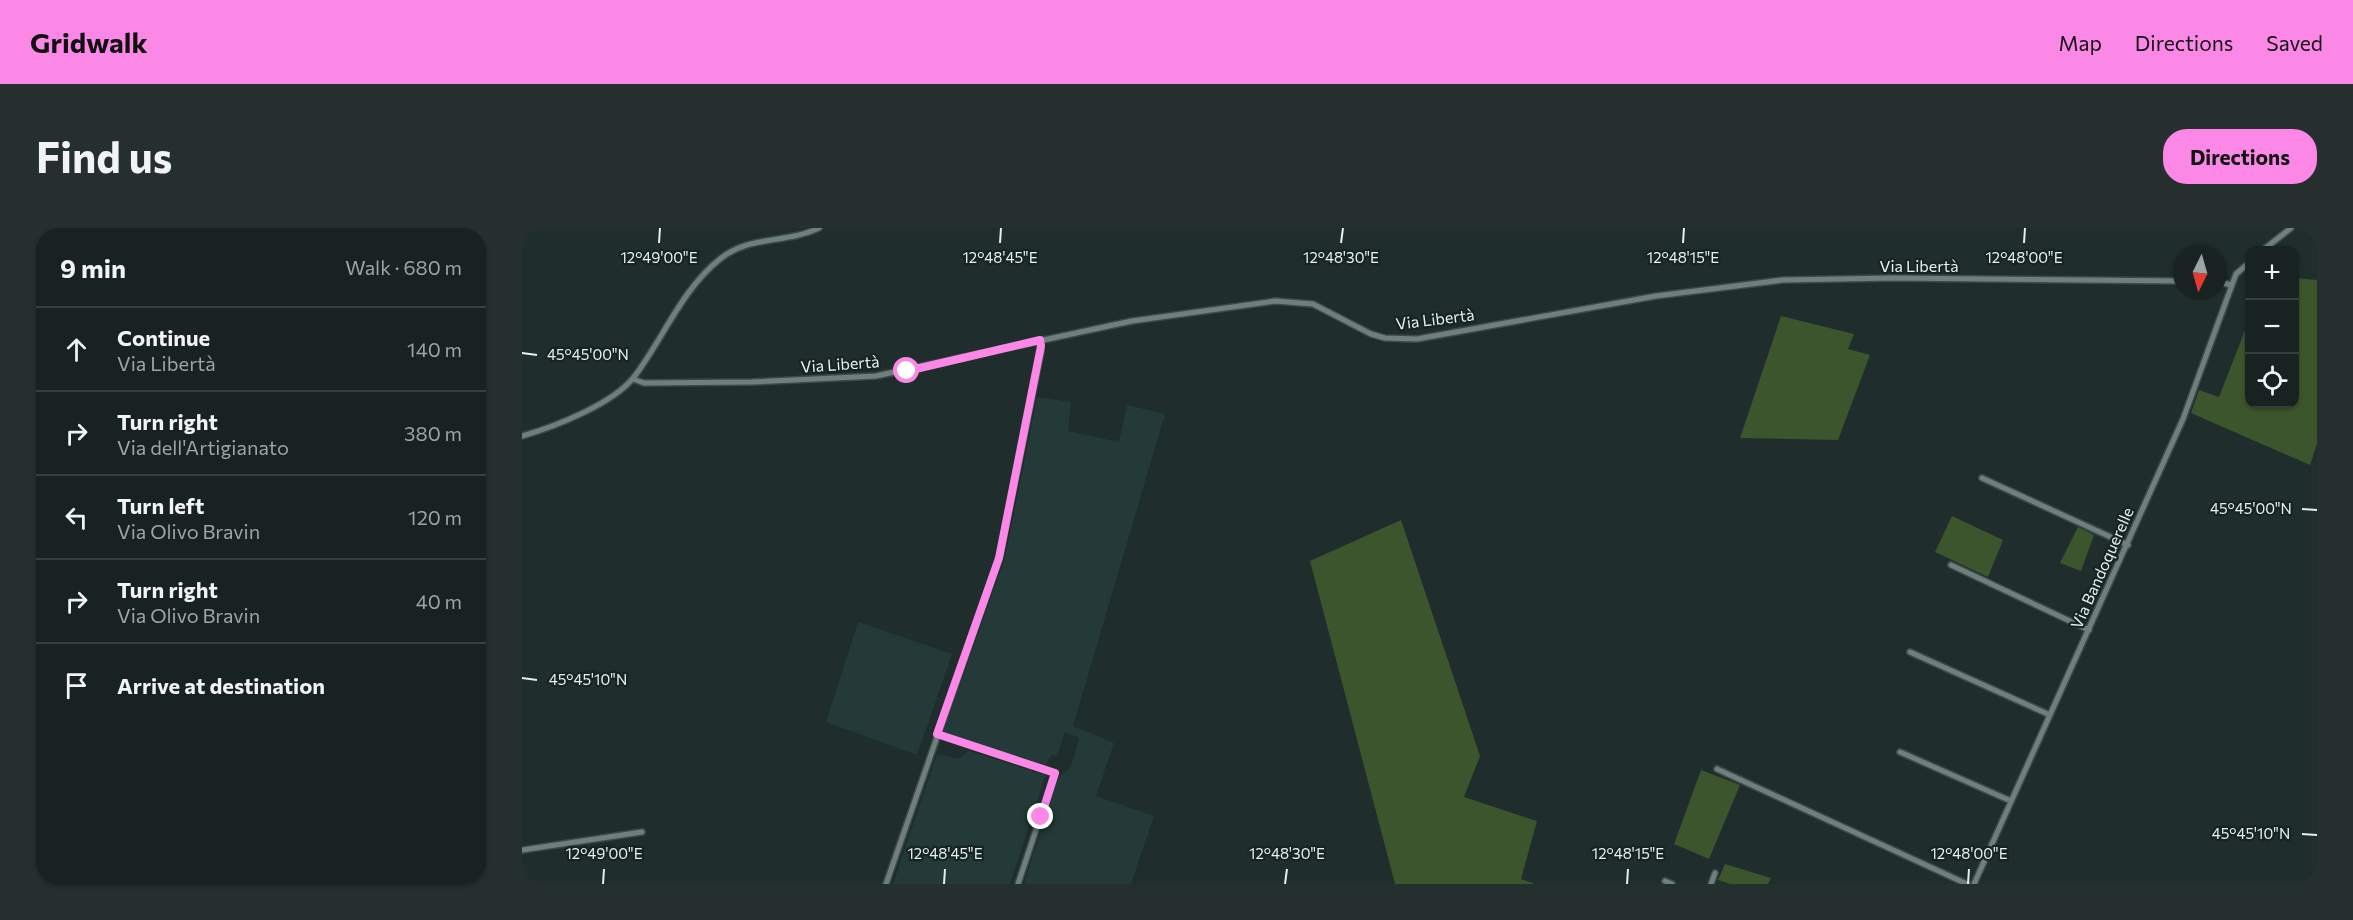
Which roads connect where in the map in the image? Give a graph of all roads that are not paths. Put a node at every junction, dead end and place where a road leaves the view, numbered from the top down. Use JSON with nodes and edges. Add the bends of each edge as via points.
{"nodes":[{"id":1,"x":819,"y":228,"type":"edge"},
{"id":2,"x":2291,"y":228,"type":"edge"},
{"id":3,"x":2268,"y":246,"type":"edge"},
{"id":4,"x":2245,"y":266,"type":"edge"},
{"id":5,"x":2173,"y":281,"type":"edge"},
{"id":6,"x":2227,"y":284,"type":"edge"},
{"id":7,"x":2232,"y":285,"type":"junction"},
{"id":8,"x":1040,"y":340,"type":"junction"},
{"id":9,"x":633,"y":379,"type":"junction"},
{"id":10,"x":522,"y":436,"type":"edge"},
{"id":11,"x":1982,"y":478,"type":"dead end"},
{"id":12,"x":2128,"y":545,"type":"junction"},
{"id":13,"x":1951,"y":566,"type":"dead end"},
{"id":14,"x":2089,"y":630,"type":"junction"},
{"id":15,"x":1910,"y":652,"type":"dead end"},
{"id":16,"x":2050,"y":715,"type":"junction"},
{"id":17,"x":937,"y":734,"type":"junction"},
{"id":18,"x":1900,"y":752,"type":"dead end"},
{"id":19,"x":1717,"y":769,"type":"dead end"},
{"id":20,"x":2011,"y":801,"type":"junction"},
{"id":21,"x":642,"y":832,"type":"dead end"},
{"id":22,"x":522,"y":850,"type":"edge"},
{"id":23,"x":1715,"y":873,"type":"dead end"},
{"id":24,"x":1665,"y":881,"type":"dead end"},
{"id":25,"x":885,"y":884,"type":"edge"},
{"id":26,"x":1018,"y":884,"type":"edge"},
{"id":27,"x":1672,"y":884,"type":"edge"},
{"id":28,"x":1711,"y":884,"type":"edge"},
{"id":29,"x":1967,"y":884,"type":"edge"},
{"id":30,"x":1974,"y":884,"type":"edge"}],
"edges":[{"from":1,"to":9,"type":"street","via":[[742,245],[720,258],[699,278]]},
{"from":2,"to":3,"type":"street"},
{"from":4,"to":7,"type":"street","name":"Via Bandoquerelle"},
{"from":5,"to":8,"type":"street","name":"Via Libertà","via":[[1783,280],[1656,296],[1417,339],[1385,338],[1313,304],[1275,301],[1132,321]]},
{"from":6,"to":7,"type":"street"},
{"from":7,"to":12,"type":"street","name":"Via Bandoquerelle","via":[[2187,411]]},
{"from":8,"to":9,"type":"street","name":"Via Libertà","via":[[876,376],[741,382],[644,383]]},
{"from":8,"to":17,"type":"street","via":[[1041,351],[999,558]]},
{"from":9,"to":10,"type":"street","via":[[583,414]]},
{"from":11,"to":12,"type":"street"},
{"from":12,"to":14,"type":"street","name":"Via Bandoquerelle"},
{"from":13,"to":14,"type":"street"},
{"from":14,"to":16,"type":"street","name":"Via Bandoquerelle"},
{"from":15,"to":16,"type":"street"},
{"from":16,"to":20,"type":"street","name":"Via Bandoquerelle"},
{"from":17,"to":25,"type":"street"},
{"from":17,"to":26,"type":"street","via":[[1055,773]]},
{"from":18,"to":20,"type":"street"},
{"from":19,"to":29,"type":"street"},
{"from":20,"to":30,"type":"street","name":"Via Bandoquerelle"},
{"from":21,"to":22,"type":"street"},
{"from":23,"to":28,"type":"street"},
{"from":24,"to":27,"type":"street"}]}
